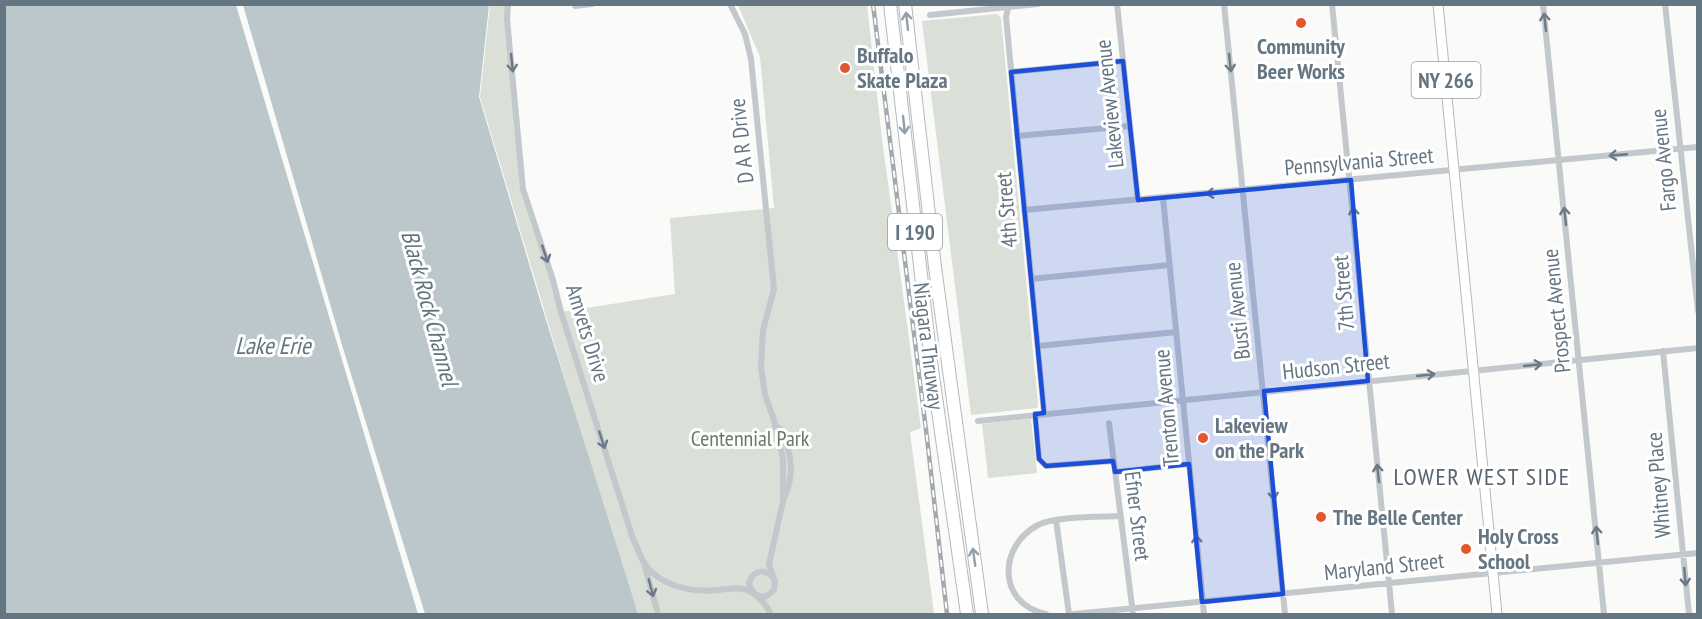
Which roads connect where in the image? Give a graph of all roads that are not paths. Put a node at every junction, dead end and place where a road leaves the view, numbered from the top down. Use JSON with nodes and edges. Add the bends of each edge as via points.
{"nodes":[{"id":1,"x":508,"y":4,"type":"edge"},
{"id":2,"x":592,"y":4,"type":"edge"},
{"id":3,"x":730,"y":4,"type":"edge"},
{"id":4,"x":890,"y":4,"type":"edge"},
{"id":5,"x":905,"y":4,"type":"edge"},
{"id":6,"x":1038,"y":4,"type":"edge"},
{"id":7,"x":1117,"y":4,"type":"edge"},
{"id":8,"x":1224,"y":4,"type":"edge"},
{"id":9,"x":1332,"y":4,"type":"edge"},
{"id":10,"x":1438,"y":4,"type":"edge"},
{"id":11,"x":1543,"y":4,"type":"edge"},
{"id":12,"x":1665,"y":4,"type":"edge"},
{"id":13,"x":575,"y":6,"type":"dead end"},
{"id":14,"x":1009,"y":6,"type":"edge"},
{"id":15,"x":930,"y":15,"type":"dead end"},
{"id":16,"x":1123,"y":61,"type":"junction"},
{"id":17,"x":1011,"y":72,"type":"junction"},
{"id":18,"x":1130,"y":126,"type":"junction"},
{"id":19,"x":1017,"y":136,"type":"junction"},
{"id":20,"x":1698,"y":147,"type":"edge"},
{"id":21,"x":1680,"y":148,"type":"junction"},
{"id":22,"x":1559,"y":160,"type":"junction"},
{"id":23,"x":1454,"y":170,"type":"junction"},
{"id":24,"x":1351,"y":180,"type":"junction"},
{"id":25,"x":1243,"y":190,"type":"junction"},
{"id":26,"x":1163,"y":198,"type":"junction"},
{"id":27,"x":1137,"y":201,"type":"junction"},
{"id":28,"x":1024,"y":210,"type":"junction"},
{"id":29,"x":1169,"y":265,"type":"junction"},
{"id":30,"x":1031,"y":279,"type":"junction"},
{"id":31,"x":1698,"y":311,"type":"edge"},
{"id":32,"x":1176,"y":332,"type":"junction"},
{"id":33,"x":1038,"y":346,"type":"junction"},
{"id":34,"x":1698,"y":348,"type":"edge"},
{"id":35,"x":1664,"y":351,"type":"junction"},
{"id":36,"x":1579,"y":360,"type":"junction"},
{"id":37,"x":1474,"y":370,"type":"junction"},
{"id":38,"x":1368,"y":381,"type":"junction"},
{"id":39,"x":1264,"y":391,"type":"junction"},
{"id":40,"x":1184,"y":400,"type":"junction"},
{"id":41,"x":1044,"y":413,"type":"junction"},
{"id":42,"x":1035,"y":414,"type":"junction"},
{"id":43,"x":978,"y":421,"type":"dead end"},
{"id":44,"x":1109,"y":423,"type":"dead end"},
{"id":45,"x":1113,"y":461,"type":"junction"},
{"id":46,"x":1189,"y":464,"type":"junction"},
{"id":47,"x":1115,"y":472,"type":"junction"},
{"id":48,"x":1120,"y":516,"type":"junction"},
{"id":49,"x":1056,"y":520,"type":"junction"},
{"id":50,"x":1698,"y":553,"type":"edge"},
{"id":51,"x":1683,"y":554,"type":"junction"},
{"id":52,"x":769,"y":558,"type":"junction"},
{"id":53,"x":644,"y":562,"type":"junction"},
{"id":54,"x":1599,"y":562,"type":"junction"},
{"id":55,"x":1493,"y":573,"type":"junction"},
{"id":56,"x":753,"y":575,"type":"junction"},
{"id":57,"x":774,"y":579,"type":"junction"},
{"id":58,"x":1389,"y":583,"type":"junction"},
{"id":59,"x":740,"y":587,"type":"junction"},
{"id":60,"x":774,"y":590,"type":"junction"},
{"id":61,"x":1283,"y":594,"type":"junction"},
{"id":62,"x":755,"y":595,"type":"junction"},
{"id":63,"x":1202,"y":602,"type":"junction"},
{"id":64,"x":769,"y":611,"type":"edge"},
{"id":65,"x":1133,"y":611,"type":"edge"},
{"id":66,"x":658,"y":615,"type":"edge"},
{"id":67,"x":967,"y":615,"type":"edge"},
{"id":68,"x":982,"y":615,"type":"edge"},
{"id":69,"x":1046,"y":615,"type":"edge"},
{"id":70,"x":1069,"y":615,"type":"edge"},
{"id":71,"x":1074,"y":615,"type":"edge"},
{"id":72,"x":1204,"y":615,"type":"edge"},
{"id":73,"x":1285,"y":615,"type":"edge"},
{"id":74,"x":1392,"y":615,"type":"edge"},
{"id":75,"x":1497,"y":615,"type":"edge"},
{"id":76,"x":1604,"y":615,"type":"edge"},
{"id":77,"x":1689,"y":615,"type":"edge"}],
"edges":[{"from":1,"to":53,"type":"street","name":"Amvets Drive","one_way":true,"via":[[523,189],[633,539]]},
{"from":2,"to":13,"type":"street"},
{"from":3,"to":52,"type":"street","name":"D A R Drive","via":[[745,34],[751,60],[773,278],[761,367],[783,459],[783,501]]},
{"from":4,"to":67,"type":"highway","name":"Niagara Thruway","number":"I 190","one_way":true,"via":[[931,362]]},
{"from":68,"to":5,"type":"highway","name":"Niagara Thruway","number":"I 190","one_way":true,"via":[[935,267]]},
{"from":6,"to":14,"type":"street"},
{"from":7,"to":16,"type":"street","name":"Lakeview Avenue"},
{"from":8,"to":25,"type":"street","name":"Busti Avenue","one_way":true},
{"from":9,"to":24,"type":"street","name":"7th Street"},
{"from":10,"to":23,"type":"main road","number":"NY 266"},
{"from":22,"to":11,"type":"street","name":"Prospect Avenue","one_way":true},
{"from":12,"to":21,"type":"street","name":"Fargo Avenue"},
{"from":14,"to":15,"type":"street"},
{"from":14,"to":17,"type":"street","name":"4th Street","via":[[1006,17]]},
{"from":16,"to":17,"type":"street"},
{"from":16,"to":18,"type":"street","name":"Lakeview Avenue"},
{"from":17,"to":19,"type":"street","name":"4th Street"},
{"from":18,"to":19,"type":"street"},
{"from":18,"to":27,"type":"street","name":"Lakeview Avenue"},
{"from":19,"to":28,"type":"street","name":"4th Street"},
{"from":20,"to":21,"type":"street","name":"Pennsylvania Street"},
{"from":21,"to":22,"type":"street","name":"Pennsylvania Street","one_way":true},
{"from":21,"to":31,"type":"street","name":"Fargo Avenue"},
{"from":22,"to":23,"type":"street","name":"Pennsylvania Street"},
{"from":36,"to":22,"type":"street","name":"Prospect Avenue","one_way":true},
{"from":23,"to":24,"type":"street","name":"Pennsylvania Street"},
{"from":23,"to":37,"type":"main road","number":"NY 266"},
{"from":24,"to":25,"type":"street","name":"Pennsylvania Street"},
{"from":38,"to":24,"type":"street","name":"7th Street","one_way":true},
{"from":25,"to":26,"type":"street","name":"Pennsylvania Street","one_way":true},
{"from":25,"to":39,"type":"street","name":"Busti Avenue"},
{"from":26,"to":27,"type":"street","name":"Pennsylvania Street"},
{"from":26,"to":29,"type":"street","name":"Trenton Avenue"},
{"from":27,"to":28,"type":"street","name":"Pennsylvania Street"},
{"from":28,"to":30,"type":"street","name":"4th Street"},
{"from":29,"to":30,"type":"street"},
{"from":29,"to":32,"type":"street","name":"Trenton Avenue"},
{"from":30,"to":33,"type":"street","name":"4th Street"},
{"from":32,"to":33,"type":"street"},
{"from":32,"to":40,"type":"street","name":"Trenton Avenue"},
{"from":33,"to":41,"type":"street","name":"4th Street"},
{"from":34,"to":35,"type":"street","name":"Hudson Street"},
{"from":35,"to":36,"type":"street","name":"Hudson Street"},
{"from":35,"to":51,"type":"street","name":"Whitney Place"},
{"from":37,"to":36,"type":"street","name":"Hudson Street","one_way":true},
{"from":54,"to":36,"type":"street","name":"Prospect Avenue","one_way":true},
{"from":38,"to":37,"type":"street","name":"Hudson Street","one_way":true},
{"from":37,"to":55,"type":"main road","number":"NY 266"},
{"from":38,"to":39,"type":"street","name":"Hudson Street"},
{"from":58,"to":38,"type":"street","name":"7th Street","one_way":true},
{"from":39,"to":40,"type":"street","name":"Hudson Street"},
{"from":39,"to":61,"type":"street","name":"Busti Avenue","one_way":true},
{"from":40,"to":41,"type":"street","name":"Hudson Street"},
{"from":40,"to":46,"type":"street","name":"Trenton Avenue"},
{"from":41,"to":42,"type":"street","name":"Hudson Street"},
{"from":42,"to":43,"type":"street","name":"Hudson Street"},
{"from":42,"to":45,"type":"street","via":[[1039,459],[1046,466]]},
{"from":44,"to":45,"type":"street","name":"Efner Street"},
{"from":45,"to":47,"type":"street","name":"Efner Street"},
{"from":46,"to":47,"type":"street"},
{"from":63,"to":46,"type":"street","name":"Trenton Avenue","one_way":true},
{"from":47,"to":48,"type":"street","name":"Efner Street"},
{"from":48,"to":49,"type":"street"},
{"from":48,"to":65,"type":"street","name":"Efner Street"},
{"from":49,"to":69,"type":"street","via":[[1044,522],[1027,533],[1014,550],[1008,571],[1017,597]]},
{"from":49,"to":70,"type":"street"},
{"from":50,"to":51,"type":"street","name":"Maryland Street"},
{"from":51,"to":54,"type":"street","name":"Maryland Street"},
{"from":51,"to":77,"type":"street","name":"Whitney Place","one_way":true},
{"from":52,"to":56,"type":"street"},
{"from":52,"to":57,"type":"street"},
{"from":53,"to":59,"type":"street","name":"Amvets Drive","via":[[656,575],[681,588],[701,591]]},
{"from":53,"to":66,"type":"street","one_way":true},
{"from":54,"to":55,"type":"street","name":"Maryland Street"},
{"from":54,"to":76,"type":"street","name":"Prospect Avenue"},
{"from":55,"to":58,"type":"street","name":"Maryland Street"},
{"from":55,"to":75,"type":"main road","number":"NY 266"},
{"from":56,"to":57,"type":"street","via":[[765,571]]},
{"from":56,"to":59,"type":"street"},
{"from":56,"to":62,"type":"street","via":[[750,586]]},
{"from":57,"to":60,"type":"street"},
{"from":58,"to":61,"type":"street","name":"Maryland Street"},
{"from":58,"to":74,"type":"street","name":"7th Street"},
{"from":59,"to":62,"type":"street"},
{"from":60,"to":62,"type":"street","via":[[765,597]]},
{"from":60,"to":64,"type":"street","via":[[768,600]]},
{"from":61,"to":63,"type":"street","name":"Maryland Street"},
{"from":61,"to":73,"type":"street","name":"Busti Avenue"},
{"from":62,"to":64,"type":"street","via":[[766,603]]},
{"from":63,"to":65,"type":"street","name":"Maryland Street"},
{"from":63,"to":72,"type":"street","name":"Trenton Avenue"},
{"from":65,"to":71,"type":"street","name":"Maryland Street"}]}
